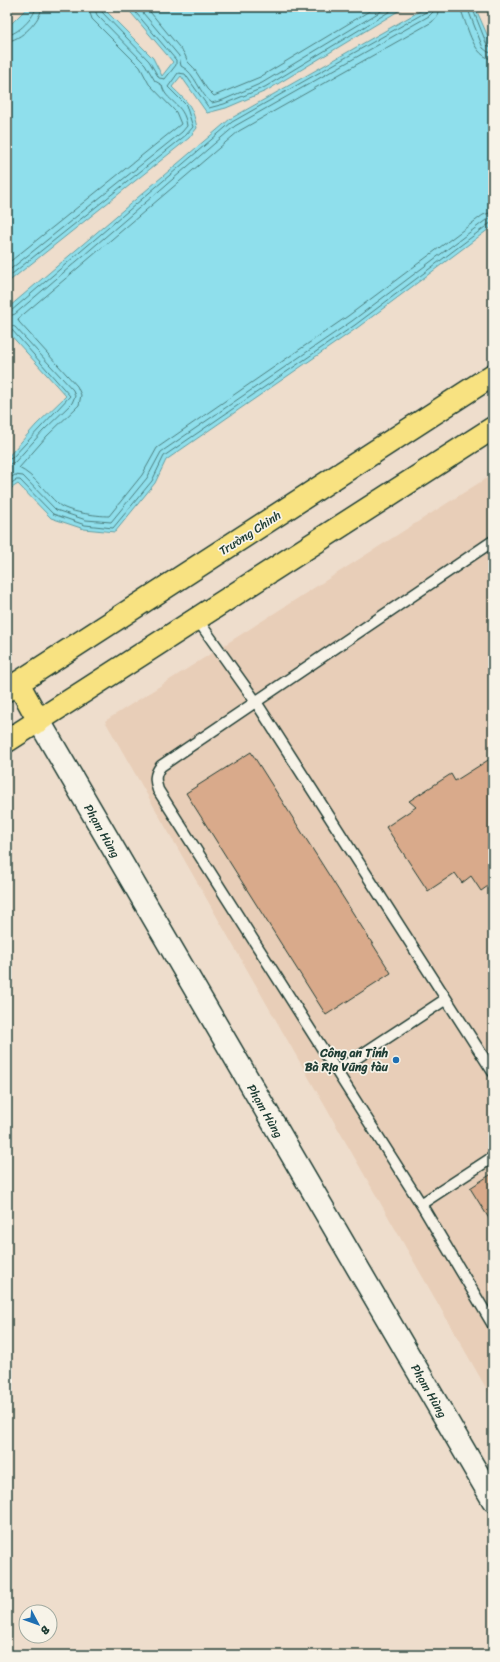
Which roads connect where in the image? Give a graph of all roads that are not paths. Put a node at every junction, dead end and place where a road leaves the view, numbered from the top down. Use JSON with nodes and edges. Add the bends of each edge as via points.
{"nodes":[{"id":1,"x":493,"y":375,"type":"edge"},
{"id":2,"x":493,"y":428,"type":"edge"},
{"id":3,"x":493,"y":541,"type":"edge"},
{"id":4,"x":197,"y":619,"type":"junction"},
{"id":5,"x":12,"y":687,"type":"edge"},
{"id":6,"x":256,"y":702,"type":"junction"},
{"id":7,"x":39,"y":721,"type":"junction"},
{"id":8,"x":7,"y":742,"type":"edge"},
{"id":9,"x":446,"y":999,"type":"junction"},
{"id":10,"x":337,"y":1071,"type":"junction"},
{"id":11,"x":493,"y":1072,"type":"edge"},
{"id":12,"x":493,"y":1157,"type":"edge"},
{"id":13,"x":421,"y":1204,"type":"junction"},
{"id":14,"x":493,"y":1325,"type":"edge"},
{"id":15,"x":493,"y":1500,"type":"edge"}],
"edges":[{"from":1,"to":5,"type":"highway","name":"Trường Chinh"},
{"from":2,"to":4,"type":"highway"},
{"from":3,"to":6,"type":"lane"},
{"from":4,"to":6,"type":"lane"},
{"from":4,"to":7,"type":"highway"},
{"from":5,"to":7,"type":"highway"},
{"from":6,"to":9,"type":"lane"},
{"from":6,"to":10,"type":"lane","via":[[161,766],[155,778],[158,790]]},
{"from":7,"to":8,"type":"highway"},
{"from":7,"to":15,"type":"street","name":"Phạm Hùng"},
{"from":9,"to":10,"type":"lane"},
{"from":9,"to":11,"type":"lane"},
{"from":10,"to":13,"type":"lane"},
{"from":12,"to":13,"type":"lane"},
{"from":13,"to":14,"type":"lane"}]}
